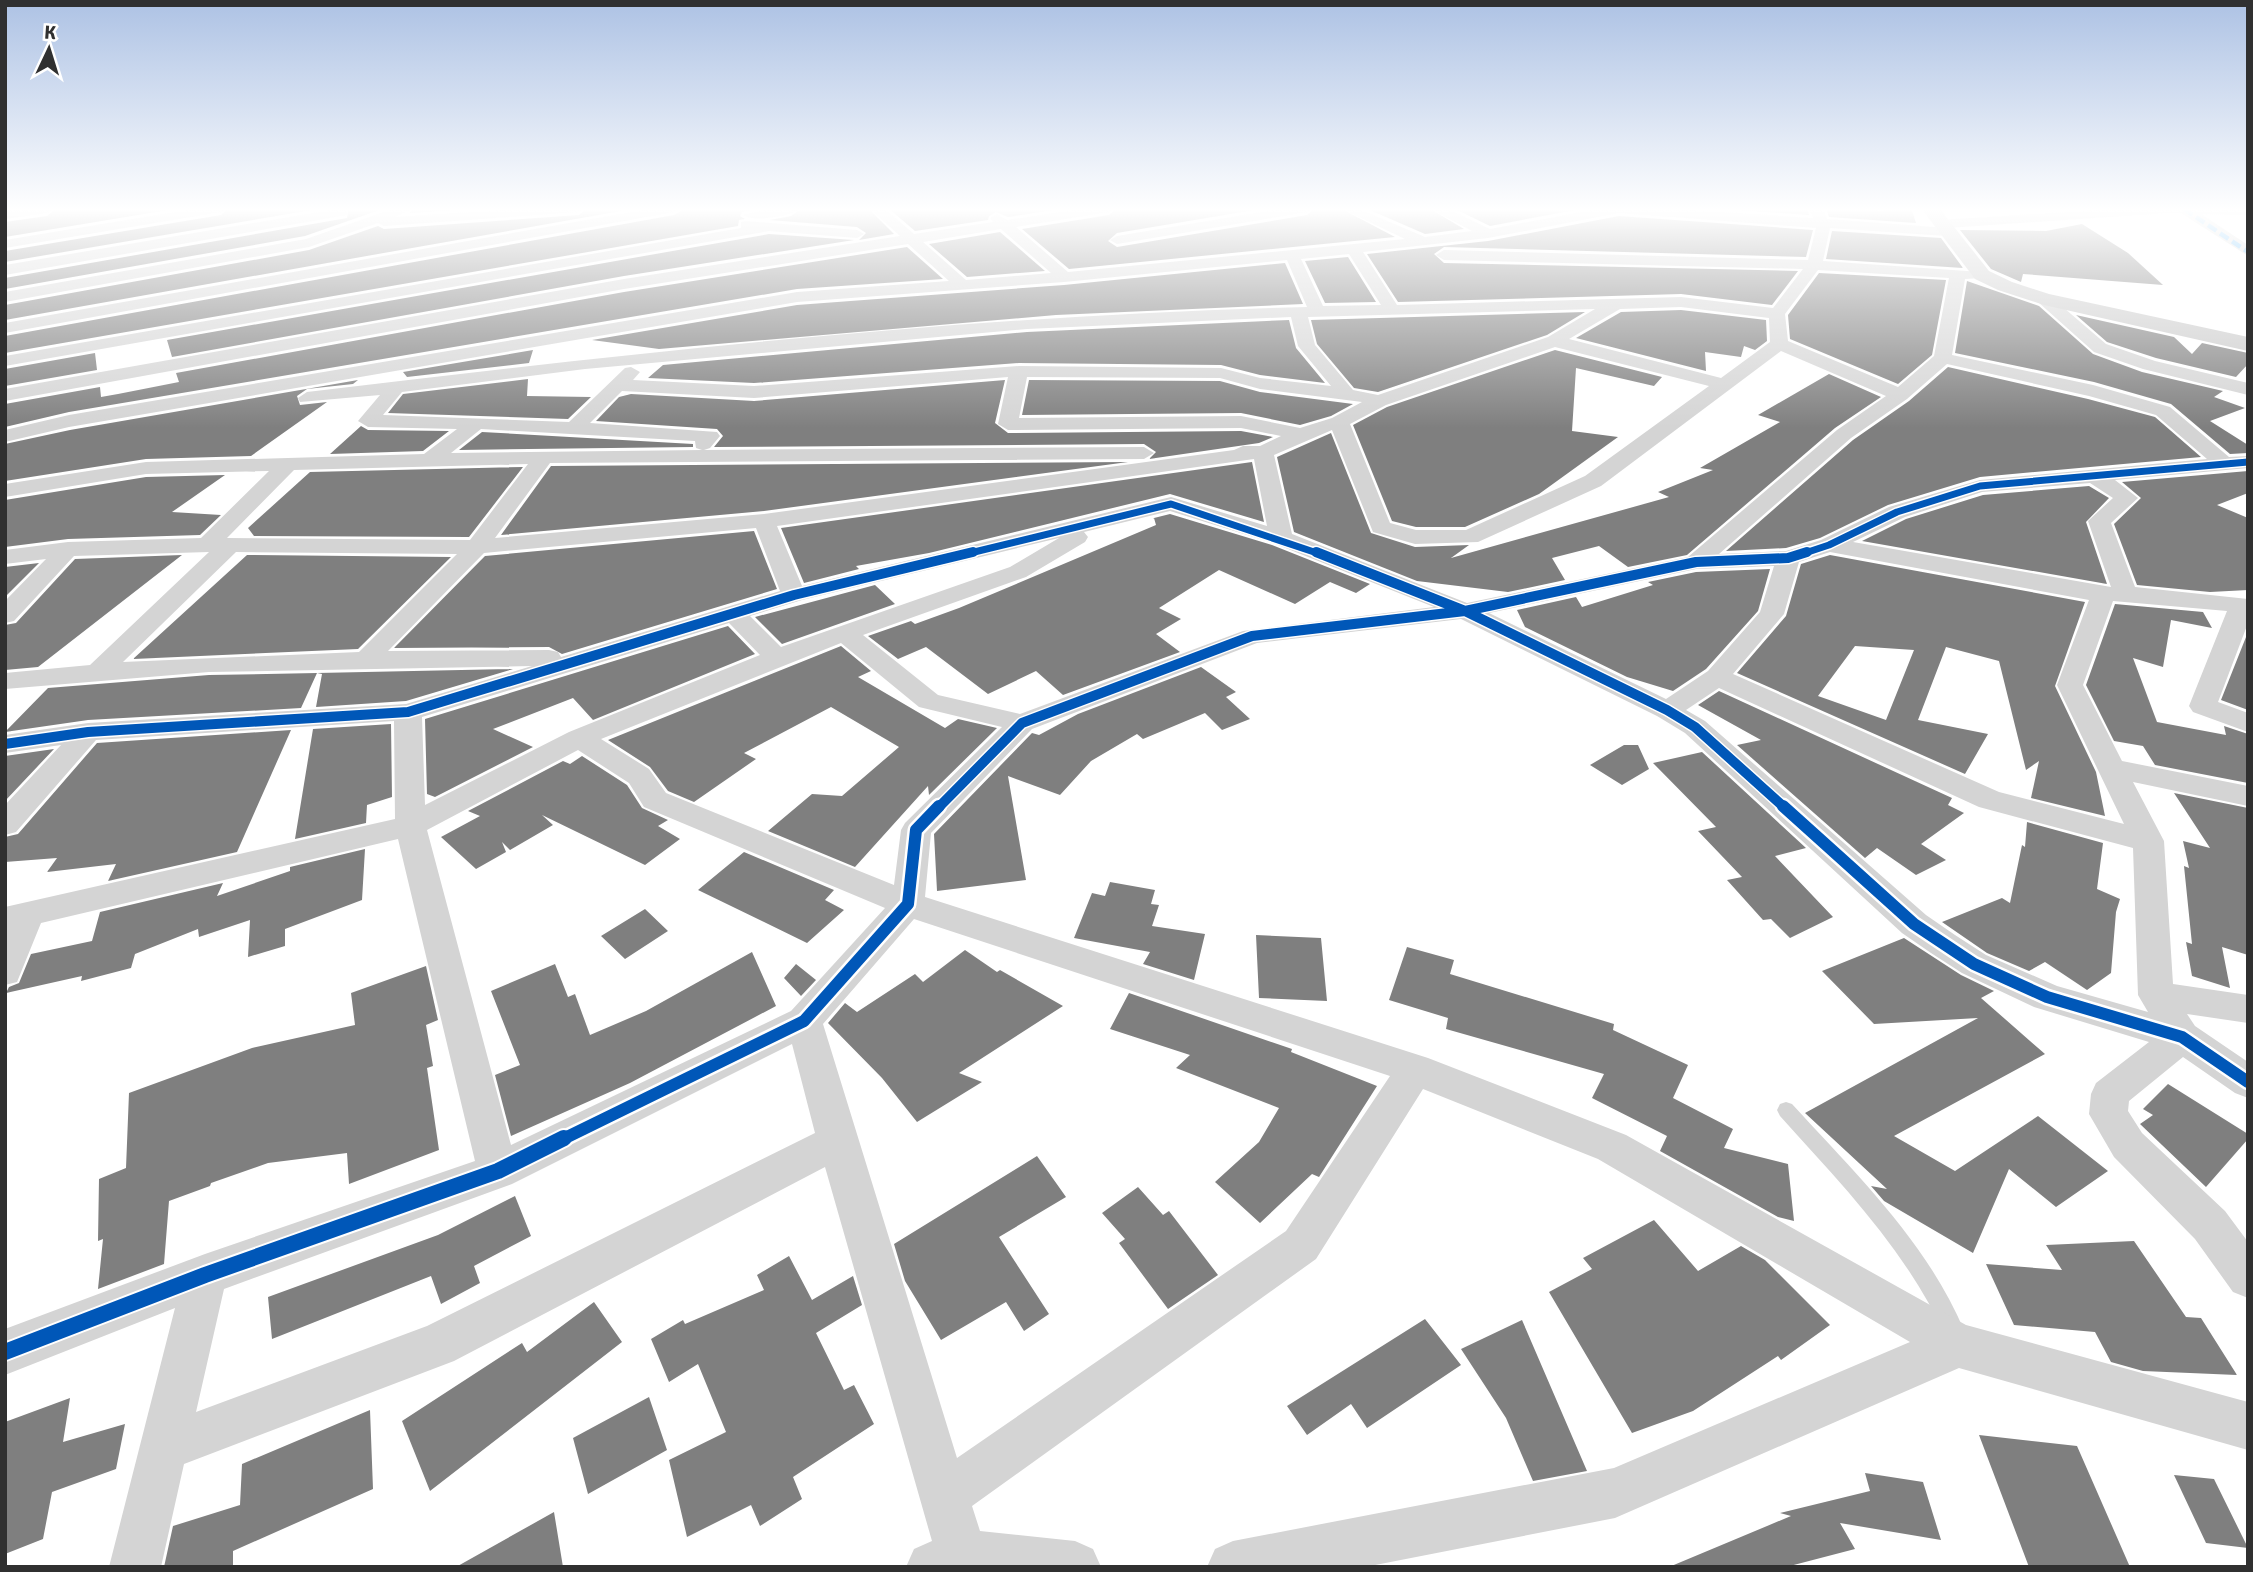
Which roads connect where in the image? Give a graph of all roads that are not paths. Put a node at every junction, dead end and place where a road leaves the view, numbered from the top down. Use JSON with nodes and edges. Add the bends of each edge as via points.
{"nodes":[{"id":1,"x":60,"y":281,"type":"edge"},
{"id":2,"x":97,"y":281,"type":"edge"},
{"id":3,"x":263,"y":281,"type":"edge"},
{"id":4,"x":456,"y":281,"type":"edge"},
{"id":5,"x":640,"y":281,"type":"edge"},
{"id":6,"x":959,"y":281,"type":"edge"},
{"id":7,"x":1009,"y":281,"type":"edge"},
{"id":8,"x":1026,"y":281,"type":"edge"},
{"id":9,"x":1304,"y":281,"type":"edge"},
{"id":10,"x":1374,"y":281,"type":"edge"},
{"id":11,"x":1802,"y":281,"type":"edge"},
{"id":12,"x":1957,"y":281,"type":"edge"},
{"id":13,"x":1995,"y":281,"type":"edge"},
{"id":14,"x":2005,"y":281,"type":"edge"},
{"id":15,"x":624,"y":284,"type":"junction"},
{"id":16,"x":963,"y":285,"type":"junction"},
{"id":17,"x":60,"y":288,"type":"junction"},
{"id":18,"x":5,"y":298,"type":"edge"},
{"id":19,"x":2044,"y":299,"type":"junction"},
{"id":20,"x":1616,"y":304,"type":"junction"},
{"id":21,"x":1393,"y":310,"type":"junction"},
{"id":22,"x":98,"y":311,"type":"junction"},
{"id":23,"x":1317,"y":311,"type":"junction"},
{"id":24,"x":1298,"y":312,"type":"junction"},
{"id":25,"x":1777,"y":314,"type":"junction"},
{"id":26,"x":653,"y":322,"type":"junction"},
{"id":27,"x":1027,"y":324,"type":"junction"},
{"id":28,"x":5,"y":328,"type":"edge"},
{"id":29,"x":577,"y":337,"type":"junction"},
{"id":30,"x":2248,"y":338,"type":"edge"},
{"id":31,"x":1554,"y":341,"type":"junction"},
{"id":32,"x":410,"y":342,"type":"junction"},
{"id":33,"x":100,"y":343,"type":"junction"},
{"id":34,"x":1779,"y":344,"type":"junction"},
{"id":35,"x":2248,"y":344,"type":"edge"},
{"id":36,"x":646,"y":358,"type":"junction"},
{"id":37,"x":1942,"y":358,"type":"junction"},
{"id":38,"x":5,"y":361,"type":"edge"},
{"id":39,"x":584,"y":364,"type":"junction"},
{"id":40,"x":1019,"y":372,"type":"junction"},
{"id":41,"x":1722,"y":384,"type":"junction"},
{"id":42,"x":618,"y":385,"type":"junction"},
{"id":43,"x":2248,"y":389,"type":"edge"},
{"id":44,"x":394,"y":390,"type":"junction"},
{"id":45,"x":1345,"y":391,"type":"junction"},
{"id":46,"x":5,"y":395,"type":"edge"},
{"id":47,"x":1900,"y":395,"type":"junction"},
{"id":48,"x":1379,"y":401,"type":"junction"},
{"id":49,"x":69,"y":421,"type":"junction"},
{"id":50,"x":1339,"y":422,"type":"junction"},
{"id":51,"x":475,"y":423,"type":"junction"},
{"id":52,"x":574,"y":428,"type":"junction"},
{"id":53,"x":1301,"y":434,"type":"junction"},
{"id":54,"x":5,"y":436,"type":"edge"},
{"id":55,"x":1263,"y":452,"type":"junction"},
{"id":56,"x":693,"y":455,"type":"junction"},
{"id":57,"x":544,"y":457,"type":"junction"},
{"id":58,"x":431,"y":459,"type":"junction"},
{"id":59,"x":2235,"y":462,"type":"edge"},
{"id":60,"x":286,"y":466,"type":"junction"},
{"id":61,"x":2094,"y":476,"type":"junction"},
{"id":62,"x":5,"y":491,"type":"edge"},
{"id":63,"x":1105,"y":520,"type":"junction"},
{"id":64,"x":764,"y":521,"type":"junction"},
{"id":65,"x":1281,"y":538,"type":"junction"},
{"id":66,"x":219,"y":545,"type":"junction"},
{"id":67,"x":1829,"y":545,"type":"junction"},
{"id":68,"x":477,"y":548,"type":"junction"},
{"id":69,"x":68,"y":549,"type":"junction"},
{"id":70,"x":5,"y":557,"type":"edge"},
{"id":71,"x":1788,"y":558,"type":"junction"},
{"id":72,"x":1696,"y":562,"type":"junction"},
{"id":73,"x":2114,"y":594,"type":"junction"},
{"id":74,"x":794,"y":595,"type":"junction"},
{"id":75,"x":2245,"y":605,"type":"edge"},
{"id":76,"x":1465,"y":611,"type":"junction"},
{"id":77,"x":733,"y":613,"type":"junction"},
{"id":78,"x":5,"y":616,"type":"edge"},
{"id":79,"x":846,"y":634,"type":"junction"},
{"id":80,"x":777,"y":657,"type":"junction"},
{"id":81,"x":367,"y":658,"type":"junction"},
{"id":82,"x":580,"y":658,"type":"junction"},
{"id":83,"x":100,"y":670,"type":"junction"},
{"id":84,"x":1717,"y":677,"type":"junction"},
{"id":85,"x":5,"y":681,"type":"edge"},
{"id":86,"x":1667,"y":710,"type":"junction"},
{"id":87,"x":408,"y":712,"type":"junction"},
{"id":88,"x":1022,"y":723,"type":"junction"},
{"id":89,"x":2248,"y":723,"type":"edge"},
{"id":90,"x":88,"y":732,"type":"junction"},
{"id":91,"x":579,"y":738,"type":"junction"},
{"id":92,"x":5,"y":744,"type":"edge"},
{"id":93,"x":2111,"y":768,"type":"junction"},
{"id":94,"x":2248,"y":796,"type":"edge"},
{"id":95,"x":5,"y":825,"type":"edge"},
{"id":96,"x":410,"y":826,"type":"junction"},
{"id":97,"x":2148,"y":841,"type":"junction"},
{"id":98,"x":908,"y":904,"type":"junction"},
{"id":99,"x":17,"y":917,"type":"edge"},
{"id":100,"x":5,"y":972,"type":"edge"},
{"id":101,"x":2156,"y":995,"type":"junction"},
{"id":102,"x":2248,"y":1009,"type":"edge"},
{"id":103,"x":804,"y":1021,"type":"junction"},
{"id":104,"x":2182,"y":1037,"type":"junction"},
{"id":105,"x":1415,"y":1069,"type":"junction"},
{"id":106,"x":2248,"y":1082,"type":"edge"},
{"id":107,"x":1786,"y":1110,"type":"dead end"},
{"id":108,"x":837,"y":1140,"type":"junction"},
{"id":109,"x":498,"y":1171,"type":"junction"},
{"id":110,"x":205,"y":1275,"type":"junction"},
{"id":111,"x":2248,"y":1277,"type":"edge"},
{"id":112,"x":1958,"y":1345,"type":"junction"},
{"id":113,"x":5,"y":1352,"type":"edge"},
{"id":114,"x":2248,"y":1426,"type":"edge"},
{"id":115,"x":164,"y":1448,"type":"junction"},
{"id":116,"x":945,"y":1496,"type":"junction"},
{"id":117,"x":947,"y":1561,"type":"edge"},
{"id":118,"x":135,"y":1567,"type":"edge"},
{"id":119,"x":1075,"y":1567,"type":"edge"},
{"id":120,"x":1233,"y":1567,"type":"edge"}],
"edges":[{"from":1,"to":17,"type":"street"},
{"from":2,"to":17,"type":"street"},
{"from":3,"to":22,"type":"street"},
{"from":4,"to":33,"type":"street"},
{"from":5,"to":15,"type":"street"},
{"from":6,"to":16,"type":"street"},
{"from":7,"to":16,"type":"street"},
{"from":8,"to":27,"type":"street"},
{"from":9,"to":23,"type":"street"},
{"from":10,"to":21,"type":"street"},
{"from":11,"to":25,"type":"street"},
{"from":12,"to":37,"type":"street"},
{"from":13,"to":19,"type":"main road"},
{"from":14,"to":30,"type":"main road"},
{"from":15,"to":26,"type":"street"},
{"from":15,"to":32,"type":"street"},
{"from":16,"to":26,"type":"street","via":[[797,297]]},
{"from":17,"to":18,"type":"street"},
{"from":19,"to":35,"type":"main road"},
{"from":19,"to":43,"type":"street","via":[[2100,348]]},
{"from":20,"to":21,"type":"street"},
{"from":20,"to":25,"type":"street","via":[[1681,302]]},
{"from":20,"to":31,"type":"street"},
{"from":21,"to":23,"type":"street"},
{"from":22,"to":28,"type":"street"},
{"from":22,"to":33,"type":"street"},
{"from":23,"to":24,"type":"street"},
{"from":24,"to":27,"type":"street"},
{"from":24,"to":45,"type":"street","via":[[1307,346]]},
{"from":25,"to":34,"type":"street"},
{"from":26,"to":29,"type":"street"},
{"from":27,"to":36,"type":"street"},
{"from":29,"to":32,"type":"street"},
{"from":29,"to":39,"type":"street"},
{"from":31,"to":41,"type":"street"},
{"from":31,"to":48,"type":"street"},
{"from":32,"to":46,"type":"street"},
{"from":32,"to":49,"type":"street"},
{"from":33,"to":38,"type":"street"},
{"from":34,"to":41,"type":"street"},
{"from":34,"to":47,"type":"street"},
{"from":36,"to":39,"type":"street"},
{"from":36,"to":42,"type":"street"},
{"from":37,"to":47,"type":"street"},
{"from":37,"to":59,"type":"street","via":[[2163,411]]},
{"from":39,"to":44,"type":"street"},
{"from":40,"to":42,"type":"street","via":[[754,392]]},
{"from":40,"to":45,"type":"street","via":[[1221,373],[1249,383]]},
{"from":40,"to":53,"type":"street","via":[[1008,424],[1241,422]]},
{"from":41,"to":50,"type":"street","via":[[1593,481],[1470,537],[1415,537],[1381,527]]},
{"from":42,"to":52,"type":"street"},
{"from":44,"to":49,"type":"street"},
{"from":44,"to":51,"type":"street","via":[[368,421]]},
{"from":45,"to":48,"type":"street"},
{"from":47,"to":72,"type":"street","via":[[1844,434]]},
{"from":48,"to":50,"type":"street"},
{"from":49,"to":54,"type":"street"},
{"from":50,"to":53,"type":"street"},
{"from":51,"to":52,"type":"street"},
{"from":51,"to":58,"type":"street"},
{"from":52,"to":56,"type":"street","via":[[710,436]]},
{"from":53,"to":55,"type":"street"},
{"from":55,"to":56,"type":"street"},
{"from":55,"to":64,"type":"street"},
{"from":55,"to":65,"type":"street"},
{"from":56,"to":57,"type":"street"},
{"from":57,"to":58,"type":"street"},
{"from":57,"to":68,"type":"street"},
{"from":58,"to":60,"type":"street"},
{"from":59,"to":61,"type":"street"},
{"from":60,"to":62,"type":"street","via":[[146,468]]},
{"from":60,"to":66,"type":"street"},
{"from":61,"to":67,"type":"street","via":[[1980,486],[1897,512]]},
{"from":61,"to":73,"type":"street","via":[[2127,498],[2099,521]]},
{"from":63,"to":65,"type":"street","via":[[1171,504]]},
{"from":63,"to":74,"type":"street"},
{"from":63,"to":79,"type":"street","via":[[1018,572]]},
{"from":64,"to":68,"type":"street"},
{"from":64,"to":74,"type":"street"},
{"from":65,"to":76,"type":"street"},
{"from":66,"to":68,"type":"street"},
{"from":66,"to":69,"type":"street"},
{"from":66,"to":83,"type":"street"},
{"from":67,"to":71,"type":"street"},
{"from":67,"to":73,"type":"street"},
{"from":68,"to":81,"type":"street"},
{"from":69,"to":70,"type":"street"},
{"from":69,"to":78,"type":"street"},
{"from":71,"to":72,"type":"street"},
{"from":71,"to":84,"type":"street","via":[[1772,614]]},
{"from":72,"to":76,"type":"street"},
{"from":73,"to":75,"type":"street"},
{"from":73,"to":93,"type":"street","via":[[2070,685]]},
{"from":74,"to":77,"type":"street"},
{"from":75,"to":89,"type":"street","via":[[2203,706]]},
{"from":76,"to":86,"type":"street"},
{"from":76,"to":88,"type":"street","via":[[1252,635]]},
{"from":77,"to":80,"type":"street"},
{"from":77,"to":82,"type":"street"},
{"from":79,"to":80,"type":"street"},
{"from":79,"to":88,"type":"street","via":[[929,701]]},
{"from":80,"to":91,"type":"street"},
{"from":81,"to":82,"type":"street"},
{"from":81,"to":83,"type":"street"},
{"from":82,"to":87,"type":"street"},
{"from":83,"to":85,"type":"street"},
{"from":84,"to":86,"type":"street"},
{"from":84,"to":97,"type":"street","via":[[1990,800]]},
{"from":86,"to":104,"type":"street","via":[[1715,742],[1914,924],[1943,944],[2047,997]]},
{"from":87,"to":90,"type":"street"},
{"from":87,"to":96,"type":"street"},
{"from":88,"to":98,"type":"street","via":[[916,830]]},
{"from":90,"to":92,"type":"street"},
{"from":90,"to":95,"type":"street"},
{"from":91,"to":96,"type":"street"},
{"from":91,"to":98,"type":"street","via":[[639,776],[655,800]]},
{"from":93,"to":94,"type":"street"},
{"from":93,"to":97,"type":"street"},
{"from":96,"to":99,"type":"street"},
{"from":96,"to":109,"type":"street"},
{"from":97,"to":101,"type":"street"},
{"from":98,"to":103,"type":"street"},
{"from":98,"to":105,"type":"street"},
{"from":99,"to":100,"type":"street"},
{"from":101,"to":102,"type":"street"},
{"from":101,"to":104,"type":"street"},
{"from":103,"to":108,"type":"street"},
{"from":103,"to":109,"type":"street"},
{"from":104,"to":106,"type":"street"},
{"from":104,"to":111,"type":"street","via":[[2110,1094],[2108,1114],[2128,1144],[2210,1226]]},
{"from":105,"to":112,"type":"street","via":[[1612,1147]]},
{"from":105,"to":116,"type":"street","via":[[1301,1245]]},
{"from":107,"to":112,"type":"lane","via":[[1903,1244],[1927,1278]]},
{"from":108,"to":115,"type":"street","via":[[438,1345]]},
{"from":108,"to":116,"type":"street"},
{"from":109,"to":110,"type":"street"},
{"from":110,"to":113,"type":"street"},
{"from":110,"to":115,"type":"street"},
{"from":112,"to":114,"type":"street"},
{"from":112,"to":120,"type":"street","via":[[1615,1493]]},
{"from":115,"to":118,"type":"street"},
{"from":116,"to":117,"type":"street"},
{"from":117,"to":119,"type":"street"}]}
